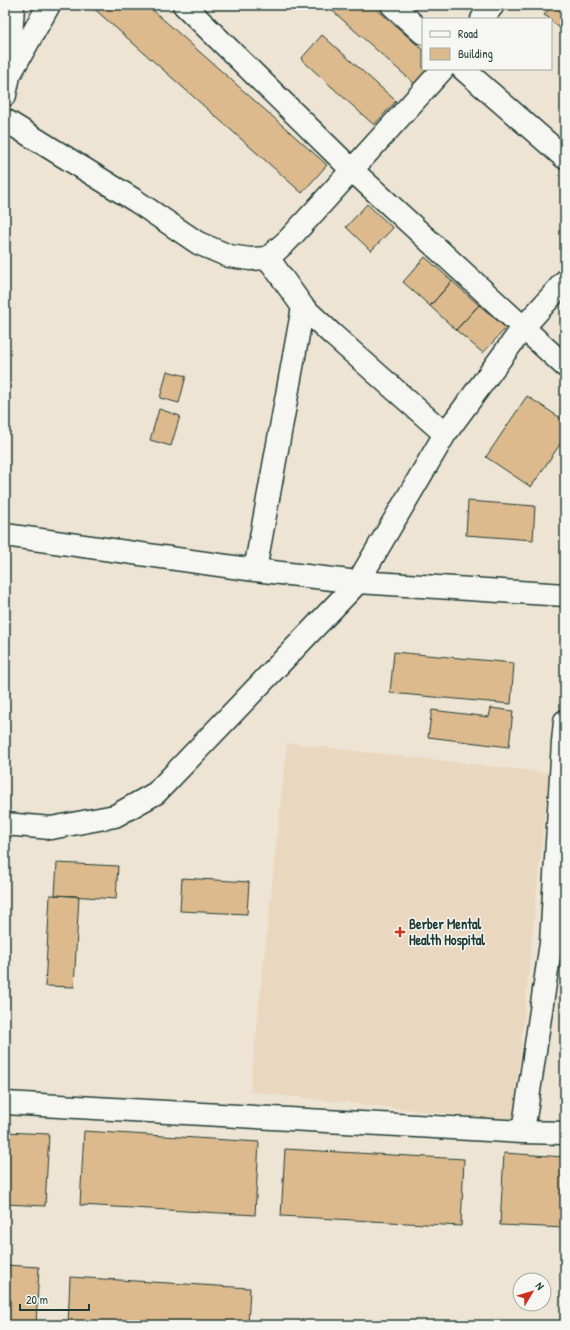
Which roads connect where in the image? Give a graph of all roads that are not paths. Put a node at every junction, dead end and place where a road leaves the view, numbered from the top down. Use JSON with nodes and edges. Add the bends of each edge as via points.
{"nodes":[{"id":1,"x":13,"y":5,"type":"edge"},
{"id":2,"x":49,"y":5,"type":"edge"},
{"id":3,"x":184,"y":5,"type":"edge"},
{"id":4,"x":392,"y":5,"type":"edge"},
{"id":5,"x":493,"y":5,"type":"edge"},
{"id":6,"x":483,"y":18,"type":"edge"},
{"id":7,"x":422,"y":32,"type":"edge"},
{"id":8,"x":442,"y":70,"type":"edge"},
{"id":9,"x":464,"y":70,"type":"edge"},
{"id":10,"x":7,"y":86,"type":"edge"},
{"id":11,"x":5,"y":120,"type":"edge"},
{"id":12,"x":565,"y":158,"type":"edge"},
{"id":13,"x":352,"y":170,"type":"junction"},
{"id":14,"x":268,"y":258,"type":"junction"},
{"id":15,"x":565,"y":281,"type":"edge"},
{"id":16,"x":303,"y":307,"type":"junction"},
{"id":17,"x":523,"y":328,"type":"junction"},
{"id":18,"x":565,"y":366,"type":"edge"},
{"id":19,"x":444,"y":434,"type":"junction"},
{"id":20,"x":5,"y":535,"type":"edge"},
{"id":21,"x":255,"y":570,"type":"junction"},
{"id":22,"x":358,"y":582,"type":"junction"},
{"id":23,"x":565,"y":595,"type":"edge"},
{"id":24,"x":565,"y":721,"type":"edge"},
{"id":25,"x":564,"y":742,"type":"edge"},
{"id":26,"x":5,"y":824,"type":"edge"},
{"id":27,"x":5,"y":1103,"type":"edge"},
{"id":28,"x":523,"y":1132,"type":"junction"},
{"id":29,"x":565,"y":1132,"type":"edge"}],
"edges":[{"from":1,"to":10,"type":"street"},
{"from":2,"to":10,"type":"street"},
{"from":3,"to":13,"type":"street"},
{"from":4,"to":7,"type":"street"},
{"from":5,"to":6,"type":"street"},
{"from":8,"to":13,"type":"street"},
{"from":9,"to":12,"type":"street"},
{"from":11,"to":14,"type":"street","via":[[136,201],[198,243],[229,256]]},
{"from":13,"to":14,"type":"street"},
{"from":13,"to":17,"type":"street"},
{"from":14,"to":16,"type":"street"},
{"from":15,"to":17,"type":"street"},
{"from":16,"to":19,"type":"street"},
{"from":16,"to":21,"type":"street"},
{"from":17,"to":18,"type":"street"},
{"from":17,"to":19,"type":"street"},
{"from":19,"to":22,"type":"street"},
{"from":20,"to":21,"type":"street"},
{"from":21,"to":22,"type":"street"},
{"from":22,"to":23,"type":"street"},
{"from":22,"to":26,"type":"street","via":[[156,793],[115,816],[51,828]]},
{"from":24,"to":25,"type":"street"},
{"from":25,"to":28,"type":"street","via":[[551,943]]},
{"from":27,"to":28,"type":"street"},
{"from":28,"to":29,"type":"street"}]}
